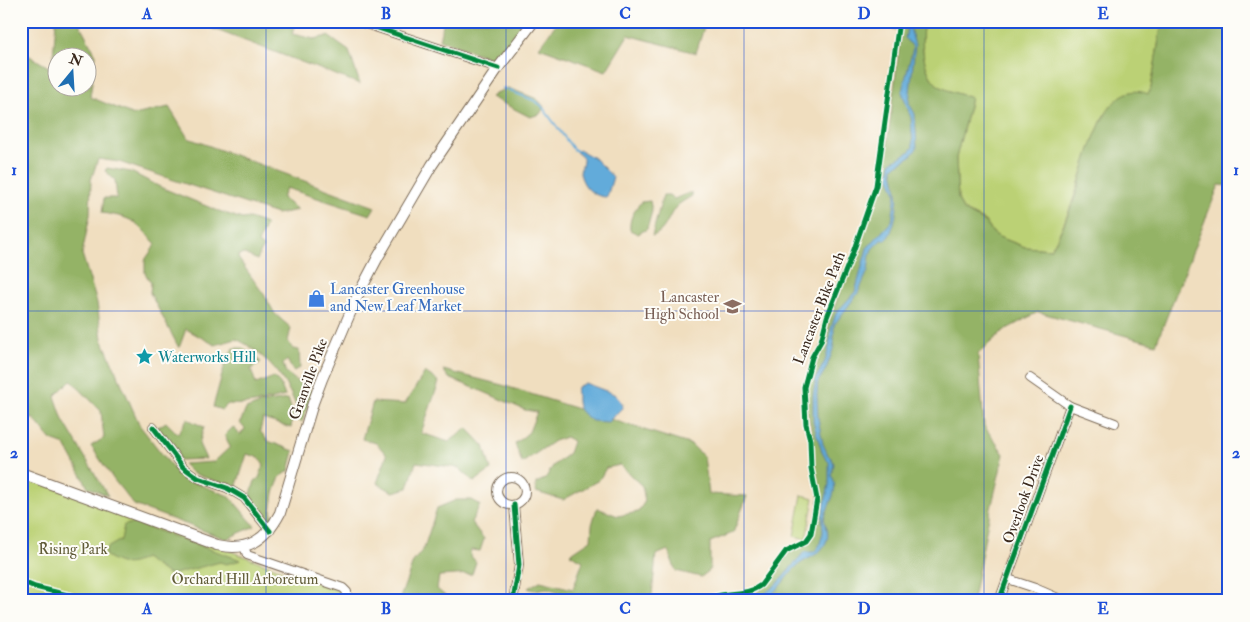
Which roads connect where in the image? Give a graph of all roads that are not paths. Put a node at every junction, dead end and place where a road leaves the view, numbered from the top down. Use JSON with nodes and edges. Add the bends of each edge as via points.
{"nodes":[{"id":1,"x":357,"y":21,"type":"edge"},
{"id":2,"x":534,"y":21,"type":"edge"},
{"id":3,"x":498,"y":68,"type":"junction"},
{"id":4,"x":1030,"y":378,"type":"dead end"},
{"id":5,"x":1070,"y":406,"type":"junction"},
{"id":6,"x":1115,"y":423,"type":"dead end"},
{"id":7,"x":153,"y":428,"type":"dead end"},
{"id":8,"x":21,"y":474,"type":"edge"},
{"id":9,"x":514,"y":505,"type":"dead end"},
{"id":10,"x":270,"y":531,"type":"junction"},
{"id":11,"x":244,"y":546,"type":"junction"},
{"id":12,"x":1008,"y":579,"type":"junction"},
{"id":13,"x":346,"y":601,"type":"edge"},
{"id":14,"x":513,"y":601,"type":"edge"},
{"id":15,"x":999,"y":601,"type":"edge"},
{"id":16,"x":1065,"y":601,"type":"edge"}],
"edges":[{"from":1,"to":3,"type":"street"},
{"from":2,"to":3,"type":"highway","name":"Granville Pike"},
{"from":3,"to":10,"type":"highway","name":"Granville Pike","via":[[418,185],[357,297],[322,379],[280,513]]},
{"from":4,"to":5,"type":"street"},
{"from":5,"to":6,"type":"street"},
{"from":5,"to":12,"type":"street","name":"Overlook Drive"},
{"from":7,"to":10,"type":"street","via":[[183,467],[198,478],[239,494]]},
{"from":8,"to":11,"type":"highway","via":[[217,545]]},
{"from":9,"to":14,"type":"street","via":[[519,566]]},
{"from":10,"to":11,"type":"highway"},
{"from":11,"to":13,"type":"street","via":[[247,554],[343,588],[347,592]]},
{"from":12,"to":15,"type":"street","name":"Overlook Drive"},
{"from":12,"to":16,"type":"street"}]}
